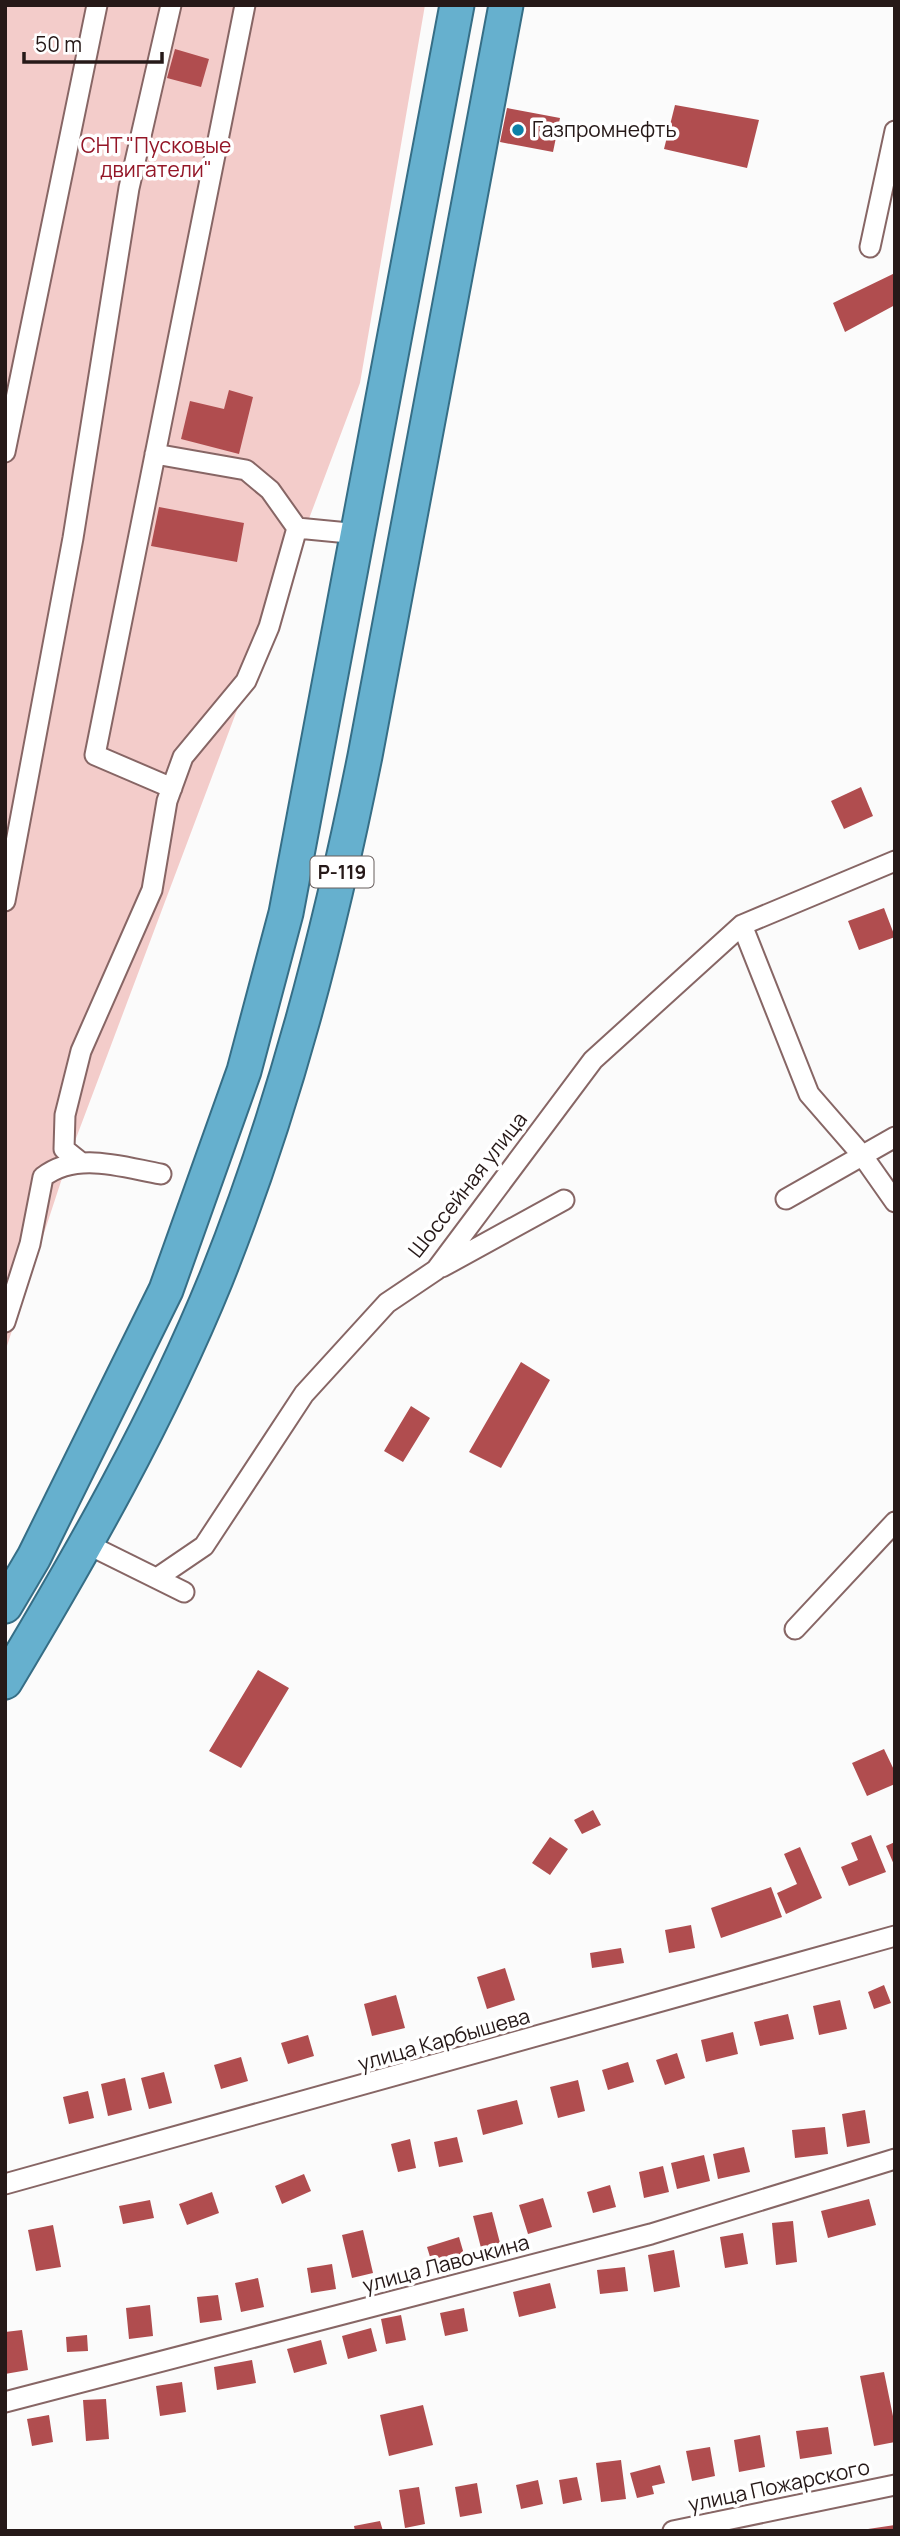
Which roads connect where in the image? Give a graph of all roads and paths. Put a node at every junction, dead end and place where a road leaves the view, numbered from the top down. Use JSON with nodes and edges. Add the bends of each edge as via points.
{"nodes":[{"id":1,"x":97,"y":5,"type":"edge"},
{"id":2,"x":171,"y":5,"type":"edge"},
{"id":3,"x":245,"y":5,"type":"edge"},
{"id":4,"x":457,"y":5,"type":"edge"},
{"id":5,"x":506,"y":5,"type":"edge"},
{"id":6,"x":895,"y":131,"type":"edge"},
{"id":7,"x":870,"y":247,"type":"dead end"},
{"id":8,"x":5,"y":452,"type":"edge"},
{"id":9,"x":155,"y":454,"type":"junction"},
{"id":10,"x":297,"y":528,"type":"junction"},
{"id":11,"x":359,"y":534,"type":"junction"},
{"id":12,"x":172,"y":788,"type":"junction"},
{"id":13,"x":895,"y":861,"type":"edge"},
{"id":14,"x":5,"y":901,"type":"edge"},
{"id":15,"x":742,"y":925,"type":"junction"},
{"id":16,"x":895,"y":1137,"type":"edge"},
{"id":17,"x":862,"y":1155,"type":"junction"},
{"id":18,"x":79,"y":1161,"type":"junction"},
{"id":19,"x":161,"y":1174,"type":"dead end"},
{"id":20,"x":786,"y":1199,"type":"dead end"},
{"id":21,"x":564,"y":1200,"type":"dead end"},
{"id":22,"x":895,"y":1202,"type":"edge"},
{"id":23,"x":436,"y":1270,"type":"junction"},
{"id":24,"x":5,"y":1322,"type":"edge"},
{"id":25,"x":895,"y":1522,"type":"edge"},
{"id":26,"x":87,"y":1544,"type":"junction"},
{"id":27,"x":157,"y":1578,"type":"junction"},
{"id":28,"x":184,"y":1592,"type":"dead end"},
{"id":29,"x":5,"y":1606,"type":"edge"},
{"id":30,"x":795,"y":1629,"type":"dead end"},
{"id":31,"x":5,"y":1682,"type":"edge"},
{"id":32,"x":895,"y":1936,"type":"edge"},
{"id":33,"x":895,"y":2159,"type":"edge"},
{"id":34,"x":5,"y":2184,"type":"edge"},
{"id":35,"x":5,"y":2402,"type":"edge"},
{"id":36,"x":895,"y":2485,"type":"edge"},
{"id":37,"x":673,"y":2531,"type":"edge"}],
"edges":[{"from":1,"to":8,"type":"street"},
{"from":2,"to":14,"type":"street","via":[[129,188],[74,538]]},
{"from":3,"to":9,"type":"street"},
{"from":4,"to":11,"type":"highway","number":"Р-119"},
{"from":5,"to":26,"type":"highway","number":"Р-119","via":[[360,783],[308,1010],[267,1144],[215,1280]]},
{"from":6,"to":7,"type":"street"},
{"from":9,"to":10,"type":"street","via":[[246,470],[270,490]]},
{"from":9,"to":12,"type":"street","via":[[95,755]]},
{"from":10,"to":11,"type":"street"},
{"from":10,"to":12,"type":"street","via":[[270,627],[246,681],[183,757]]},
{"from":11,"to":29,"type":"highway","number":"Р-119","via":[[286,913],[244,1070],[166,1290],[34,1557]]},
{"from":12,"to":18,"type":"street","via":[[152,890],[106,987],[78,1064],[63,1135],[64,1149]]},
{"from":13,"to":15,"type":"street","name":"Шоссейная улица"},
{"from":15,"to":17,"type":"street","via":[[810,1094]]},
{"from":15,"to":23,"type":"street","name":"Шоссейная улица","via":[[593,1060]]},
{"from":16,"to":17,"type":"street"},
{"from":17,"to":20,"type":"street"},
{"from":17,"to":22,"type":"street"},
{"from":18,"to":19,"type":"street"},
{"from":18,"to":24,"type":"street","via":[[58,1165],[43,1177],[30,1244]]},
{"from":21,"to":23,"type":"street"},
{"from":23,"to":27,"type":"street","name":"Шоссейная улица","via":[[387,1303],[304,1394],[204,1546]]},
{"from":25,"to":30,"type":"street"},
{"from":26,"to":27,"type":"street"},
{"from":26,"to":31,"type":"highway","number":"Р-119"},
{"from":27,"to":28,"type":"street"},
{"from":32,"to":34,"type":"street","name":"улица Карбышева"},
{"from":33,"to":35,"type":"street","name":"улица Лавочкина","via":[[651,2234]]},
{"from":36,"to":37,"type":"street","name":"улица Пожарского"}]}
